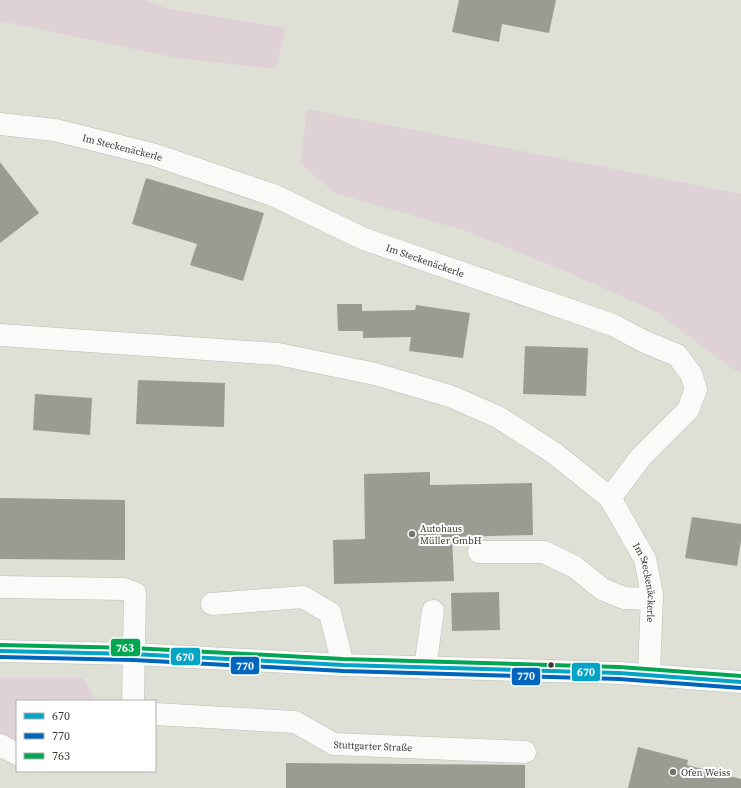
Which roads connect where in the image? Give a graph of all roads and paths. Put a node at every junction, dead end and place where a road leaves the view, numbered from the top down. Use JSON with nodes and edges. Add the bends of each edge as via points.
{"nodes":[{"id":1,"x":0,"y":124,"type":"edge"},
{"id":2,"x":0,"y":335,"type":"edge"},
{"id":3,"x":610,"y":498,"type":"junction"},
{"id":4,"x":479,"y":552,"type":"dead end"},
{"id":5,"x":0,"y":587,"type":"edge"},
{"id":6,"x":652,"y":599,"type":"junction"},
{"id":7,"x":212,"y":604,"type":"dead end"},
{"id":8,"x":433,"y":611,"type":"dead end"},
{"id":9,"x":0,"y":651,"type":"edge"},
{"id":10,"x":133,"y":654,"type":"junction"},
{"id":11,"x":343,"y":665,"type":"junction"},
{"id":12,"x":425,"y":668,"type":"junction"},
{"id":13,"x":649,"y":674,"type":"junction"},
{"id":14,"x":741,"y":682,"type":"edge"},
{"id":15,"x":133,"y":700,"type":"edge"},
{"id":16,"x":156,"y":714,"type":"edge"},
{"id":17,"x":0,"y":745,"type":"edge"},
{"id":18,"x":525,"y":752,"type":"dead end"},
{"id":19,"x":16,"y":753,"type":"edge"}],
"edges":[{"from":1,"to":3,"type":"street","name":"Im Steckenäckerle","via":[[55,130],[155,155],[273,195],[364,239],[613,325],[677,355],[691,374],[696,389],[688,410],[641,457]]},
{"from":2,"to":3,"type":"street","name":"Im Steckenäckerle","via":[[278,354],[375,374],[450,396],[498,417],[554,453]]},
{"from":3,"to":6,"type":"street","name":"Im Steckenäckerle","via":[[646,558]]},
{"from":4,"to":6,"type":"street","via":[[544,552],[575,567],[602,590],[624,598]]},
{"from":5,"to":10,"type":"street","via":[[124,589],[135,593]]},
{"from":6,"to":13,"type":"street","name":"Im Steckenäckerle"},
{"from":7,"to":11,"type":"street","via":[[304,597],[330,613]]},
{"from":8,"to":12,"type":"street"},
{"from":9,"to":10,"type":"street"},
{"from":10,"to":11,"type":"street"},
{"from":10,"to":15,"type":"street"},
{"from":11,"to":12,"type":"street"},
{"from":12,"to":13,"type":"street"},
{"from":13,"to":14,"type":"street"},
{"from":16,"to":18,"type":"street","name":"Stuttgarter Straße","via":[[295,722],[334,744]]},
{"from":17,"to":19,"type":"street"}]}
